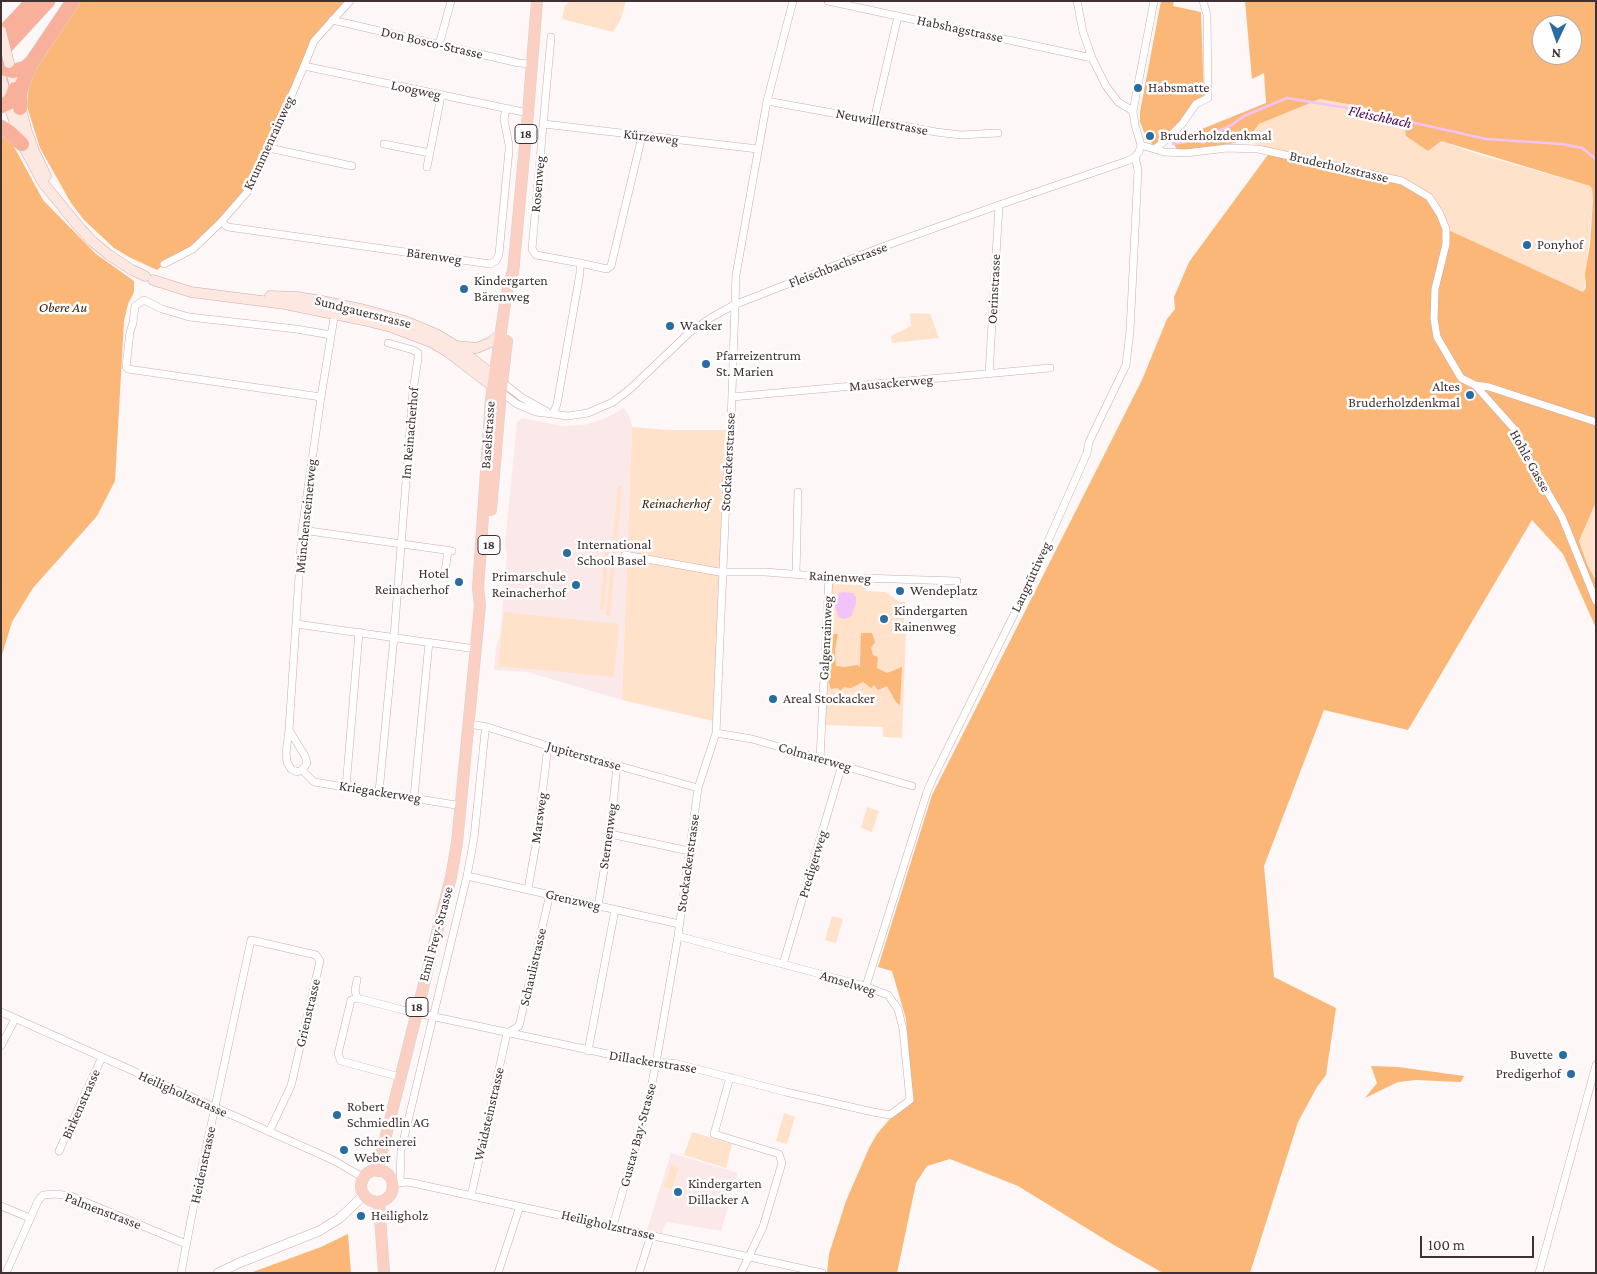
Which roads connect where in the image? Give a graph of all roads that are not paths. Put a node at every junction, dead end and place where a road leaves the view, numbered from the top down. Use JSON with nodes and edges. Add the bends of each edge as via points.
{"nodes":[{"id":1,"x":32,"y":1,"type":"edge"},
{"id":2,"x":48,"y":1,"type":"edge"},
{"id":3,"x":73,"y":1,"type":"edge"},
{"id":4,"x":350,"y":1,"type":"edge"},
{"id":5,"x":451,"y":1,"type":"edge"},
{"id":6,"x":536,"y":1,"type":"edge"},
{"id":7,"x":793,"y":1,"type":"edge"},
{"id":8,"x":828,"y":1,"type":"edge"},
{"id":9,"x":1077,"y":1,"type":"edge"},
{"id":10,"x":1154,"y":1,"type":"edge"},
{"id":11,"x":1203,"y":1,"type":"edge"},
{"id":12,"x":898,"y":16,"type":"junction"},
{"id":13,"x":332,"y":20,"type":"junction"},
{"id":14,"x":1,"y":31,"type":"edge"},
{"id":15,"x":1,"y":35,"type":"edge"},
{"id":16,"x":551,"y":37,"type":"dead end"},
{"id":17,"x":439,"y":45,"type":"junction"},
{"id":18,"x":1092,"y":58,"type":"junction"},
{"id":19,"x":32,"y":62,"type":"junction"},
{"id":20,"x":532,"y":64,"type":"junction"},
{"id":21,"x":5,"y":66,"type":"edge"},
{"id":22,"x":304,"y":66,"type":"junction"},
{"id":23,"x":15,"y":89,"type":"joint"},
{"id":24,"x":441,"y":96,"type":"junction"},
{"id":25,"x":767,"y":101,"type":"junction"},
{"id":26,"x":10,"y":106,"type":"edge"},
{"id":27,"x":506,"y":109,"type":"junction"},
{"id":28,"x":1133,"y":110,"type":"junction"},
{"id":29,"x":528,"y":113,"type":"junction"},
{"id":30,"x":874,"y":120,"type":"junction"},
{"id":31,"x":544,"y":124,"type":"junction"},
{"id":32,"x":1,"y":127,"type":"edge"},
{"id":33,"x":998,"y":133,"type":"dead end"},
{"id":34,"x":642,"y":136,"type":"junction"},
{"id":35,"x":22,"y":144,"type":"junction"},
{"id":36,"x":384,"y":144,"type":"dead end"},
{"id":37,"x":1141,"y":145,"type":"junction"},
{"id":38,"x":269,"y":148,"type":"junction"},
{"id":39,"x":1155,"y":148,"type":"junction"},
{"id":40,"x":758,"y":149,"type":"junction"},
{"id":41,"x":430,"y":153,"type":"junction"},
{"id":42,"x":1134,"y":157,"type":"junction"},
{"id":43,"x":352,"y":166,"type":"dead end"},
{"id":44,"x":427,"y":167,"type":"dead end"},
{"id":45,"x":1402,"y":181,"type":"joint"},
{"id":46,"x":999,"y":205,"type":"junction"},
{"id":47,"x":221,"y":222,"type":"junction"},
{"id":48,"x":79,"y":227,"type":"junction"},
{"id":49,"x":580,"y":263,"type":"junction"},
{"id":50,"x":164,"y":264,"type":"dead end"},
{"id":51,"x":514,"y":266,"type":"junction"},
{"id":52,"x":734,"y":305,"type":"junction"},
{"id":53,"x":336,"y":309,"type":"junction"},
{"id":54,"x":501,"y":334,"type":"junction"},
{"id":55,"x":331,"y":335,"type":"junction"},
{"id":56,"x":388,"y":343,"type":"dead end"},
{"id":57,"x":456,"y":346,"type":"junction"},
{"id":58,"x":1050,"y":368,"type":"dead end"},
{"id":59,"x":989,"y":374,"type":"junction"},
{"id":60,"x":497,"y":384,"type":"junction"},
{"id":61,"x":1475,"y":385,"type":"junction"},
{"id":62,"x":321,"y":397,"type":"junction"},
{"id":63,"x":732,"y":397,"type":"junction"},
{"id":64,"x":517,"y":404,"type":"junction"},
{"id":65,"x":499,"y":414,"type":"junction"},
{"id":66,"x":553,"y":414,"type":"junction"},
{"id":67,"x":1596,"y":422,"type":"edge"},
{"id":68,"x":798,"y":492,"type":"dead end"},
{"id":69,"x":302,"y":530,"type":"junction"},
{"id":70,"x":401,"y":544,"type":"junction"},
{"id":71,"x":625,"y":555,"type":"dead end"},
{"id":72,"x":445,"y":572,"type":"dead end"},
{"id":73,"x":724,"y":572,"type":"junction"},
{"id":74,"x":796,"y":574,"type":"junction"},
{"id":75,"x":829,"y":577,"type":"junction"},
{"id":76,"x":957,"y":581,"type":"dead end"},
{"id":77,"x":1596,"y":601,"type":"edge"},
{"id":78,"x":480,"y":605,"type":"junction"},
{"id":79,"x":296,"y":624,"type":"junction"},
{"id":80,"x":359,"y":632,"type":"junction"},
{"id":81,"x":394,"y":637,"type":"junction"},
{"id":82,"x":429,"y":642,"type":"junction"},
{"id":83,"x":476,"y":649,"type":"junction"},
{"id":84,"x":469,"y":724,"type":"junction"},
{"id":85,"x":487,"y":728,"type":"junction"},
{"id":86,"x":289,"y":730,"type":"junction"},
{"id":87,"x":716,"y":732,"type":"junction"},
{"id":88,"x":548,"y":746,"type":"junction"},
{"id":89,"x":820,"y":758,"type":"junction"},
{"id":90,"x":617,"y":765,"type":"junction"},
{"id":91,"x":842,"y":765,"type":"junction"},
{"id":92,"x":302,"y":770,"type":"junction"},
{"id":93,"x":912,"y":786,"type":"dead end"},
{"id":94,"x":346,"y":787,"type":"junction"},
{"id":95,"x":698,"y":788,"type":"junction"},
{"id":96,"x":379,"y":792,"type":"junction"},
{"id":97,"x":414,"y":798,"type":"junction"},
{"id":98,"x":462,"y":806,"type":"junction"},
{"id":99,"x":610,"y":834,"type":"junction"},
{"id":100,"x":457,"y":843,"type":"joint"},
{"id":101,"x":689,"y":851,"type":"junction"},
{"id":102,"x":467,"y":876,"type":"junction"},
{"id":103,"x":528,"y":889,"type":"junction"},
{"id":104,"x":550,"y":894,"type":"junction"},
{"id":105,"x":598,"y":906,"type":"junction"},
{"id":106,"x":615,"y":910,"type":"junction"},
{"id":107,"x":679,"y":924,"type":"junction"},
{"id":108,"x":678,"y":936,"type":"junction"},
{"id":109,"x":251,"y":940,"type":"joint"},
{"id":110,"x":783,"y":964,"type":"junction"},
{"id":111,"x":357,"y":980,"type":"dead end"},
{"id":112,"x":866,"y":986,"type":"junction"},
{"id":113,"x":357,"y":998,"type":"junction"},
{"id":114,"x":1,"y":1012,"type":"edge"},
{"id":115,"x":416,"y":1012,"type":"junction"},
{"id":116,"x":434,"y":1016,"type":"junction"},
{"id":117,"x":15,"y":1019,"type":"junction"},
{"id":118,"x":507,"y":1032,"type":"junction"},
{"id":119,"x":1,"y":1046,"type":"edge"},
{"id":120,"x":588,"y":1051,"type":"junction"},
{"id":121,"x":102,"y":1057,"type":"junction"},
{"id":122,"x":656,"y":1062,"type":"junction"},
{"id":123,"x":1596,"y":1064,"type":"edge"},
{"id":124,"x":400,"y":1077,"type":"junction"},
{"id":125,"x":730,"y":1077,"type":"junction"},
{"id":126,"x":215,"y":1108,"type":"junction"},
{"id":127,"x":890,"y":1115,"type":"joint"},
{"id":128,"x":269,"y":1132,"type":"junction"},
{"id":129,"x":60,"y":1150,"type":"dead end"},
{"id":130,"x":377,"y":1171,"type":"junction"},
{"id":131,"x":364,"y":1178,"type":"junction"},
{"id":132,"x":396,"y":1183,"type":"junction"},
{"id":133,"x":364,"y":1195,"type":"junction"},
{"id":134,"x":471,"y":1196,"type":"junction"},
{"id":135,"x":379,"y":1202,"type":"junction"},
{"id":136,"x":1,"y":1206,"type":"edge"},
{"id":137,"x":520,"y":1206,"type":"junction"},
{"id":138,"x":30,"y":1218,"type":"junction"},
{"id":139,"x":613,"y":1226,"type":"junction"},
{"id":140,"x":651,"y":1235,"type":"junction"},
{"id":141,"x":186,"y":1244,"type":"junction"},
{"id":142,"x":749,"y":1256,"type":"junction"},
{"id":143,"x":6,"y":1273,"type":"edge"},
{"id":144,"x":180,"y":1273,"type":"edge"},
{"id":145,"x":218,"y":1273,"type":"edge"},
{"id":146,"x":384,"y":1273,"type":"edge"},
{"id":147,"x":498,"y":1273,"type":"edge"},
{"id":148,"x":639,"y":1273,"type":"edge"},
{"id":149,"x":740,"y":1273,"type":"edge"},
{"id":150,"x":822,"y":1273,"type":"edge"},
{"id":151,"x":1539,"y":1273,"type":"edge"}],
"edges":[{"from":1,"to":15,"type":"highway"},
{"from":2,"to":21,"type":"highway"},
{"from":3,"to":19,"type":"highway"},
{"from":4,"to":13,"type":"street","name":"Krummenrainweg"},
{"from":5,"to":17,"type":"street"},
{"from":6,"to":20,"type":"main road","name":"Baselstrasse","number":"18"},
{"from":7,"to":25,"type":"street","name":"Stockackerstrasse"},
{"from":8,"to":12,"type":"street","name":"Habshagstrasse"},
{"from":9,"to":18,"type":"street"},
{"from":10,"to":28,"type":"street"},
{"from":11,"to":39,"type":"street","via":[[1208,98],[1196,104],[1182,124]]},
{"from":12,"to":18,"type":"street","name":"Habshagstrasse"},
{"from":12,"to":30,"type":"street"},
{"from":13,"to":17,"type":"street","name":"Don Bosco-Strasse"},
{"from":13,"to":22,"type":"street","name":"Krummenrainweg","via":[[314,41]]},
{"from":14,"to":21,"type":"main road","name":"Sundgauerstrasse","bridge":true},
{"from":16,"to":31,"type":"street","name":"Rosenweg"},
{"from":17,"to":20,"type":"street","name":"Don Bosco-Strasse"},
{"from":18,"to":28,"type":"street","via":[[1118,102]]},
{"from":19,"to":21,"type":"highway","via":[[20,70]]},
{"from":19,"to":26,"type":"highway","via":[[20,93]]},
{"from":20,"to":29,"type":"main road","name":"Baselstrasse","number":"18"},
{"from":21,"to":23,"type":"main road","name":"Sundgauerstrasse"},
{"from":21,"to":26,"type":"main road","name":"Sundgauerstrasse"},
{"from":22,"to":24,"type":"street","name":"Loogweg"},
{"from":22,"to":38,"type":"street","name":"Krummenrainweg"},
{"from":23,"to":26,"type":"highway"},
{"from":24,"to":27,"type":"street","name":"Loogweg"},
{"from":24,"to":41,"type":"street"},
{"from":25,"to":30,"type":"street","name":"Neuwillerstrasse"},
{"from":25,"to":40,"type":"street","name":"Stockackerstrasse"},
{"from":26,"to":35,"type":"main road","name":"Sundgauerstrasse"},
{"from":26,"to":48,"type":"main road","name":"Sundgauerstrasse","via":[[45,174]]},
{"from":27,"to":29,"type":"street","name":"Loogweg"},
{"from":27,"to":47,"type":"street","name":"Bärenweg","via":[[504,119],[509,150],[499,254],[490,264],[228,227]]},
{"from":28,"to":37,"type":"street"},
{"from":29,"to":51,"type":"main road","name":"Baselstrasse","number":"18"},
{"from":30,"to":33,"type":"street","name":"Neuwillerstrasse","via":[[961,135]]},
{"from":31,"to":34,"type":"street","name":"Kürzeweg"},
{"from":31,"to":49,"type":"street","name":"Rosenweg","via":[[532,249],[536,255]]},
{"from":32,"to":35,"type":"highway"},
{"from":34,"to":40,"type":"street","name":"Kürzeweg"},
{"from":34,"to":49,"type":"street","name":"Rosenweg","via":[[611,266],[607,269]]},
{"from":35,"to":48,"type":"main road","name":"Sundgauerstrasse","via":[[38,176]]},
{"from":36,"to":41,"type":"street"},
{"from":37,"to":39,"type":"street","name":"Bruderholzstrasse"},
{"from":37,"to":42,"type":"street"},
{"from":38,"to":43,"type":"street"},
{"from":38,"to":47,"type":"street","name":"Krummenrainweg","via":[[248,191]]},
{"from":39,"to":45,"type":"street","name":"Bruderholzstrasse","via":[[1164,152],[1186,153],[1227,148],[1258,149]]},
{"from":40,"to":52,"type":"street","name":"Stockackerstrasse"},
{"from":41,"to":44,"type":"street"},
{"from":42,"to":46,"type":"street","name":"Fleischbachstrasse"},
{"from":42,"to":112,"type":"street","name":"Langrüttiweg","via":[[1138,170],[1126,365],[1089,442],[1030,582],[927,792]]},
{"from":45,"to":61,"type":"street","name":"Hohle Gasse","via":[[1430,197],[1446,229],[1446,244],[1435,289],[1437,337],[1461,378]]},
{"from":46,"to":52,"type":"street","name":"Fleischbachstrasse"},
{"from":46,"to":59,"type":"street","name":"Oerinstrasse"},
{"from":47,"to":50,"type":"street","name":"Krummenrainweg","via":[[193,249]]},
{"from":48,"to":53,"type":"main road","name":"Sundgauerstrasse","via":[[109,255],[132,270],[191,292]]},
{"from":49,"to":66,"type":"street"},
{"from":51,"to":54,"type":"main road","name":"Baselstrasse","number":"18"},
{"from":51,"to":60,"type":"main road","name":"Baselstrasse","number":"18","via":[[513,298]]},
{"from":52,"to":63,"type":"street","name":"Stockackerstrasse"},
{"from":52,"to":66,"type":"street","name":"Fleischbachstrasse","via":[[689,333],[613,402],[588,413]]},
{"from":53,"to":55,"type":"street","name":"Münchensteinerweg"},
{"from":53,"to":57,"type":"main road","name":"Sundgauerstrasse","via":[[406,321]]},
{"from":53,"to":60,"type":"main road","name":"Sundgauerstrasse","via":[[431,342]]},
{"from":54,"to":57,"type":"main road","via":[[477,348]]},
{"from":54,"to":60,"type":"main road","name":"Baselstrasse","number":"18"},
{"from":55,"to":62,"type":"street","name":"Münchensteinerweg"},
{"from":55,"to":62,"type":"street","via":[[189,317],[144,300],[135,306],[130,332],[128,369]]},
{"from":56,"to":70,"type":"street","name":"Im Reinacherhof","via":[[418,354]]},
{"from":57,"to":60,"type":"main road","name":"Sundgauerstrasse"},
{"from":58,"to":59,"type":"street","name":"Mausackerweg"},
{"from":59,"to":63,"type":"street","name":"Mausackerweg"},
{"from":60,"to":64,"type":"street","name":"Fleischbachstrasse"},
{"from":60,"to":65,"type":"main road","name":"Baselstrasse","number":"18"},
{"from":60,"to":66,"type":"street","name":"Fleischbachstrasse"},
{"from":60,"to":78,"type":"main road","name":"Baselstrasse","number":"18","via":[[486,456],[478,588]]},
{"from":61,"to":67,"type":"street"},
{"from":61,"to":77,"type":"street","name":"Hohle Gasse","via":[[1516,431],[1562,517]]},
{"from":62,"to":69,"type":"street","name":"Münchensteinerweg"},
{"from":63,"to":73,"type":"street","name":"Stockackerstrasse"},
{"from":64,"to":65,"type":"street","name":"Baselstrasse","via":[[506,406]]},
{"from":64,"to":66,"type":"street","name":"Fleischbachstrasse","via":[[536,412]]},
{"from":65,"to":78,"type":"main road","name":"Baselstrasse","number":"18","via":[[485,589]]},
{"from":68,"to":74,"type":"street"},
{"from":69,"to":70,"type":"street"},
{"from":69,"to":79,"type":"street","name":"Münchensteinerweg"},
{"from":70,"to":72,"type":"street","via":[[450,551]]},
{"from":70,"to":81,"type":"street","name":"Im Reinacherhof"},
{"from":71,"to":73,"type":"street","name":"Rainenweg"},
{"from":73,"to":74,"type":"street","name":"Rainenweg"},
{"from":73,"to":87,"type":"street","name":"Stockackerstrasse"},
{"from":74,"to":75,"type":"street","name":"Rainenweg"},
{"from":75,"to":76,"type":"street","name":"Rainenweg"},
{"from":75,"to":89,"type":"street","name":"Galgenrainweg"},
{"from":78,"to":83,"type":"main road","name":"Baselstrasse","number":"18"},
{"from":79,"to":80,"type":"street"},
{"from":79,"to":86,"type":"street","name":"Münchensteinerweg"},
{"from":80,"to":81,"type":"street"},
{"from":80,"to":94,"type":"street"},
{"from":81,"to":82,"type":"street"},
{"from":81,"to":96,"type":"street","name":"Im Reinacherhof"},
{"from":82,"to":83,"type":"street"},
{"from":82,"to":97,"type":"street"},
{"from":83,"to":84,"type":"main road","name":"Baselstrasse","number":"18"},
{"from":84,"to":85,"type":"street","name":"Jupiterstrasse"},
{"from":84,"to":98,"type":"main road","name":"Baselstrasse","number":"18"},
{"from":85,"to":88,"type":"street","name":"Jupiterstrasse"},
{"from":85,"to":102,"type":"street"},
{"from":86,"to":92,"type":"street","via":[[305,756],[307,763]]},
{"from":86,"to":92,"type":"street","name":"Münchensteinerweg","via":[[287,762],[291,769]]},
{"from":87,"to":89,"type":"street","name":"Colmarerweg"},
{"from":87,"to":95,"type":"street","name":"Stockackerstrasse"},
{"from":88,"to":90,"type":"street","name":"Jupiterstrasse"},
{"from":88,"to":103,"type":"street","name":"Marsweg"},
{"from":89,"to":91,"type":"street","name":"Colmarerweg"},
{"from":90,"to":95,"type":"street","name":"Jupiterstrasse"},
{"from":90,"to":99,"type":"street","name":"Sternenweg"},
{"from":91,"to":93,"type":"street","name":"Colmarerweg"},
{"from":91,"to":110,"type":"street","name":"Predigerweg"},
{"from":92,"to":94,"type":"street","name":"Kriegackerweg","via":[[314,782]]},
{"from":94,"to":96,"type":"street","name":"Kriegackerweg"},
{"from":95,"to":101,"type":"street","name":"Stockackerstrasse"},
{"from":96,"to":97,"type":"street","name":"Kriegackerweg"},
{"from":97,"to":98,"type":"street","name":"Kriegackerweg"},
{"from":98,"to":100,"type":"main road","name":"Baselstrasse","number":"18"},
{"from":99,"to":101,"type":"street"},
{"from":99,"to":105,"type":"street","name":"Sternenweg"},
{"from":100,"to":115,"type":"main road","name":"Emil Frey-Strasse","number":"18"},
{"from":101,"to":107,"type":"street","name":"Stockackerstrasse"},
{"from":102,"to":103,"type":"street","name":"Grenzweg"},
{"from":102,"to":116,"type":"street"},
{"from":103,"to":104,"type":"street","name":"Grenzweg"},
{"from":104,"to":105,"type":"street","name":"Grenzweg"},
{"from":104,"to":118,"type":"street","name":"Schaulistrasse","via":[[519,1026]]},
{"from":105,"to":106,"type":"street","name":"Grenzweg"},
{"from":106,"to":107,"type":"street","name":"Grenzweg"},
{"from":106,"to":120,"type":"street"},
{"from":107,"to":108,"type":"street","name":"Gustav Bay-Strasse"},
{"from":108,"to":110,"type":"street","name":"Amselweg"},
{"from":108,"to":122,"type":"street","name":"Gustav Bay-Strasse"},
{"from":109,"to":126,"type":"street","name":"Heidenstrasse"},
{"from":109,"to":128,"type":"street","name":"Grienstrasse","via":[[316,955],[320,961],[291,1086]]},
{"from":110,"to":112,"type":"street","name":"Amselweg"},
{"from":111,"to":113,"type":"street"},
{"from":112,"to":127,"type":"street","name":"Amselweg","via":[[888,995],[898,1009],[903,1029],[910,1100]]},
{"from":113,"to":115,"type":"street","name":"Dillackerstrasse"},
{"from":113,"to":124,"type":"street","via":[[351,1000],[338,1054],[341,1061]]},
{"from":114,"to":117,"type":"street","name":"Heiligholzstrasse"},
{"from":115,"to":116,"type":"street","name":"Dillackerstrasse"},
{"from":115,"to":124,"type":"main road","name":"Emil Frey-Strasse","number":"18"},
{"from":116,"to":118,"type":"street","name":"Dillackerstrasse"},
{"from":116,"to":132,"type":"street"},
{"from":117,"to":119,"type":"street"},
{"from":117,"to":121,"type":"street","name":"Heiligholzstrasse"},
{"from":118,"to":120,"type":"street","name":"Dillackerstrasse"},
{"from":118,"to":134,"type":"street","name":"Waidsteinstrasse"},
{"from":120,"to":122,"type":"street","name":"Dillackerstrasse"},
{"from":121,"to":126,"type":"street","name":"Heiligholzstrasse"},
{"from":121,"to":129,"type":"street","name":"Birkenstrasse"},
{"from":122,"to":125,"type":"street","name":"Dillackerstrasse","via":[[674,1063]]},
{"from":122,"to":139,"type":"street","name":"Gustav Bay-Strasse"},
{"from":123,"to":151,"type":"street"},
{"from":124,"to":130,"type":"main road","name":"Emil Frey-Strasse","number":"18"},
{"from":125,"to":127,"type":"street","name":"Dillackerstrasse"},
{"from":125,"to":142,"type":"street","via":[[714,1134],[779,1154],[782,1163],[763,1227]]},
{"from":126,"to":128,"type":"street","name":"Heiligholzstrasse"},
{"from":126,"to":141,"type":"street","name":"Heidenstrasse"},
{"from":128,"to":131,"type":"street","name":"Heiligholzstrasse","via":[[333,1160]]},
{"from":130,"to":131,"type":"main road"},
{"from":130,"to":132,"type":"main road"},
{"from":131,"to":133,"type":"main road"},
{"from":132,"to":134,"type":"street","name":"Heiligholzstrasse","via":[[413,1183]]},
{"from":132,"to":135,"type":"main road","via":[[390,1196]]},
{"from":133,"to":135,"type":"main road"},
{"from":133,"to":145,"type":"street","via":[[340,1218],[319,1231]]},
{"from":134,"to":137,"type":"street","name":"Heiligholzstrasse"},
{"from":135,"to":146,"type":"main road"},
{"from":136,"to":138,"type":"street"},
{"from":137,"to":139,"type":"street","name":"Heiligholzstrasse"},
{"from":137,"to":147,"type":"street"},
{"from":138,"to":141,"type":"street","name":"Palmenstrasse","via":[[43,1195],[71,1196]]},
{"from":138,"to":143,"type":"street","name":"Palmenstrasse"},
{"from":139,"to":140,"type":"street","name":"Heiligholzstrasse"},
{"from":140,"to":142,"type":"street","name":"Heiligholzstrasse"},
{"from":140,"to":148,"type":"street"},
{"from":141,"to":144,"type":"street","name":"Heidenstrasse"},
{"from":142,"to":149,"type":"street"},
{"from":142,"to":150,"type":"street","name":"Heiligholzstrasse"}]}
